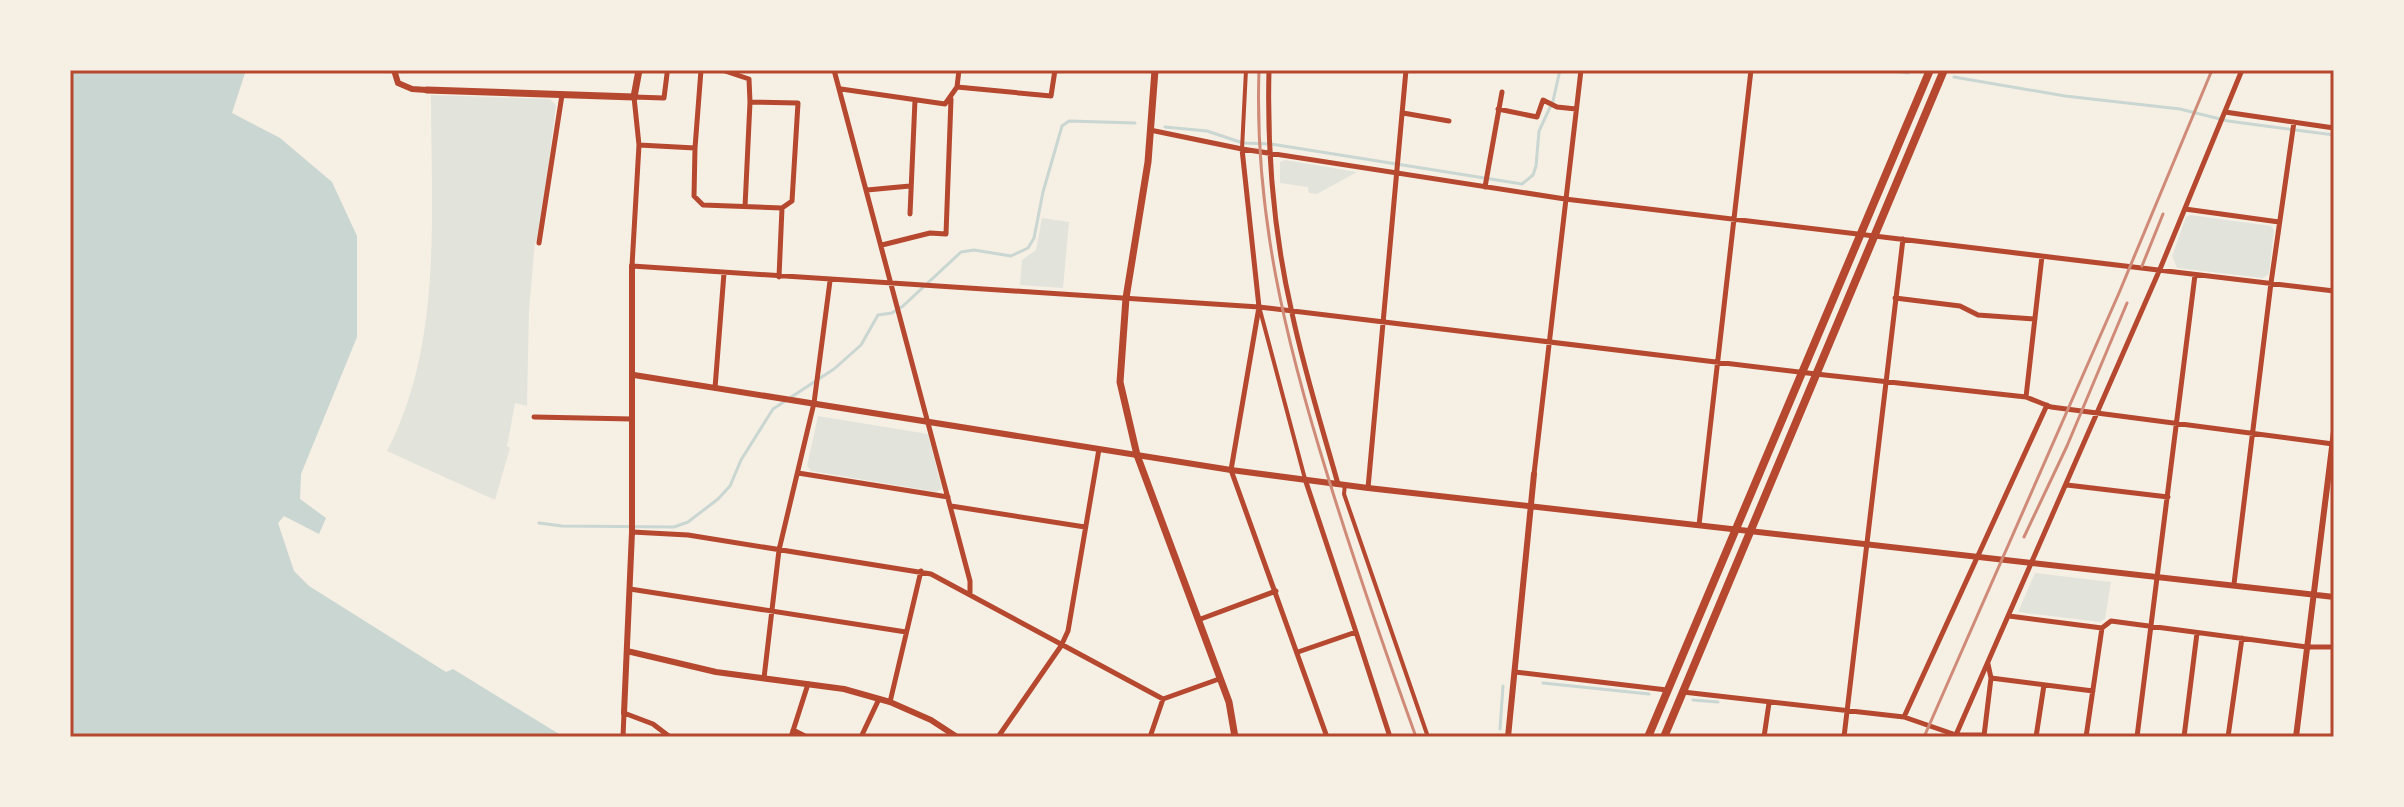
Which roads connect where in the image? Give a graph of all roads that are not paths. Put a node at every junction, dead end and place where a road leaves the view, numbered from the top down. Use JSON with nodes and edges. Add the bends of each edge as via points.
{"nodes":[{"id":1,"x":394,"y":70,"type":"edge"},
{"id":2,"x":639,"y":70,"type":"edge"},
{"id":3,"x":701,"y":70,"type":"edge"},
{"id":4,"x":722,"y":70,"type":"edge"},
{"id":5,"x":834,"y":70,"type":"edge"},
{"id":6,"x":959,"y":70,"type":"edge"},
{"id":7,"x":1055,"y":70,"type":"edge"},
{"id":8,"x":1155,"y":70,"type":"edge"},
{"id":9,"x":1246,"y":70,"type":"edge"},
{"id":10,"x":1269,"y":70,"type":"edge"},
{"id":11,"x":1406,"y":70,"type":"edge"},
{"id":12,"x":1581,"y":70,"type":"edge"},
{"id":13,"x":1751,"y":70,"type":"edge"},
{"id":14,"x":1930,"y":70,"type":"edge"},
{"id":15,"x":1944,"y":70,"type":"edge"},
{"id":16,"x":2242,"y":70,"type":"edge"},
{"id":17,"x":667,"y":74,"type":"dead end"},
{"id":18,"x":957,"y":87,"type":"junction"},
{"id":19,"x":841,"y":89,"type":"junction"},
{"id":20,"x":427,"y":90,"type":"joint"},
{"id":21,"x":1502,"y":92,"type":"dead end"},
{"id":22,"x":562,"y":95,"type":"junction"},
{"id":23,"x":634,"y":97,"type":"junction"},
{"id":24,"x":951,"y":99,"type":"junction"},
{"id":25,"x":915,"y":100,"type":"junction"},
{"id":26,"x":750,"y":102,"type":"junction"},
{"id":27,"x":1498,"y":109,"type":"junction"},
{"id":28,"x":1576,"y":109,"type":"junction"},
{"id":29,"x":2225,"y":112,"type":"junction"},
{"id":30,"x":1403,"y":113,"type":"junction"},
{"id":31,"x":1449,"y":121,"type":"dead end"},
{"id":32,"x":2294,"y":122,"type":"junction"},
{"id":33,"x":2334,"y":128,"type":"edge"},
{"id":34,"x":1150,"y":130,"type":"junction"},
{"id":35,"x":639,"y":145,"type":"junction"},
{"id":36,"x":695,"y":148,"type":"junction"},
{"id":37,"x":1242,"y":149,"type":"junction"},
{"id":38,"x":1272,"y":153,"type":"junction"},
{"id":39,"x":1397,"y":173,"type":"junction"},
{"id":40,"x":910,"y":186,"type":"junction"},
{"id":41,"x":1485,"y":187,"type":"junction"},
{"id":42,"x":867,"y":190,"type":"junction"},
{"id":43,"x":1565,"y":199,"type":"junction"},
{"id":44,"x":745,"y":207,"type":"junction"},
{"id":45,"x":782,"y":208,"type":"junction"},
{"id":46,"x":2185,"y":209,"type":"junction"},
{"id":47,"x":910,"y":214,"type":"dead end"},
{"id":48,"x":1734,"y":220,"type":"junction"},
{"id":49,"x":2279,"y":222,"type":"junction"},
{"id":50,"x":1859,"y":235,"type":"junction"},
{"id":51,"x":1873,"y":236,"type":"junction"},
{"id":52,"x":1903,"y":239,"type":"junction"},
{"id":53,"x":539,"y":243,"type":"dead end"},
{"id":54,"x":882,"y":245,"type":"junction"},
{"id":55,"x":2042,"y":256,"type":"junction"},
{"id":56,"x":632,"y":266,"type":"junction"},
{"id":57,"x":2160,"y":269,"type":"junction"},
{"id":58,"x":724,"y":273,"type":"junction"},
{"id":59,"x":2195,"y":275,"type":"junction"},
{"id":60,"x":779,"y":277,"type":"junction"},
{"id":61,"x":830,"y":281,"type":"junction"},
{"id":62,"x":892,"y":283,"type":"junction"},
{"id":63,"x":2271,"y":283,"type":"junction"},
{"id":64,"x":2334,"y":291,"type":"edge"},
{"id":65,"x":1126,"y":298,"type":"junction"},
{"id":66,"x":1895,"y":298,"type":"junction"},
{"id":67,"x":1259,"y":307,"type":"junction"},
{"id":68,"x":1291,"y":312,"type":"junction"},
{"id":69,"x":2035,"y":319,"type":"junction"},
{"id":70,"x":1382,"y":323,"type":"junction"},
{"id":71,"x":1549,"y":342,"type":"junction"},
{"id":72,"x":1717,"y":363,"type":"junction"},
{"id":73,"x":1800,"y":372,"type":"junction"},
{"id":74,"x":1816,"y":374,"type":"junction"},
{"id":75,"x":634,"y":375,"type":"junction"},
{"id":76,"x":1885,"y":381,"type":"junction"},
{"id":77,"x":715,"y":388,"type":"junction"},
{"id":78,"x":2026,"y":397,"type":"junction"},
{"id":79,"x":814,"y":403,"type":"junction"},
{"id":80,"x":2047,"y":405,"type":"junction"},
{"id":81,"x":2098,"y":413,"type":"junction"},
{"id":82,"x":534,"y":417,"type":"dead end"},
{"id":83,"x":633,"y":419,"type":"junction"},
{"id":84,"x":929,"y":421,"type":"junction"},
{"id":85,"x":2177,"y":422,"type":"junction"},
{"id":86,"x":2334,"y":431,"type":"edge"},
{"id":87,"x":2252,"y":433,"type":"junction"},
{"id":88,"x":2333,"y":444,"type":"edge"},
{"id":89,"x":1099,"y":449,"type":"junction"},
{"id":90,"x":1137,"y":455,"type":"junction"},
{"id":91,"x":1231,"y":470,"type":"junction"},
{"id":92,"x":798,"y":473,"type":"junction"},
{"id":93,"x":1534,"y":474,"type":"joint"},
{"id":94,"x":1305,"y":479,"type":"junction"},
{"id":95,"x":1341,"y":484,"type":"junction"},
{"id":96,"x":2067,"y":485,"type":"junction"},
{"id":97,"x":1368,"y":488,"type":"junction"},
{"id":98,"x":948,"y":497,"type":"junction"},
{"id":99,"x":2168,"y":497,"type":"junction"},
{"id":100,"x":1532,"y":505,"type":"junction"},
{"id":101,"x":951,"y":506,"type":"junction"},
{"id":102,"x":1699,"y":525,"type":"junction"},
{"id":103,"x":1085,"y":527,"type":"junction"},
{"id":104,"x":1735,"y":530,"type":"junction"},
{"id":105,"x":632,"y":532,"type":"junction"},
{"id":106,"x":1749,"y":533,"type":"junction"},
{"id":107,"x":1866,"y":546,"type":"junction"},
{"id":108,"x":779,"y":550,"type":"junction"},
{"id":109,"x":1978,"y":558,"type":"junction"},
{"id":110,"x":2033,"y":565,"type":"junction"},
{"id":111,"x":921,"y":571,"type":"junction"},
{"id":112,"x":2158,"y":577,"type":"junction"},
{"id":113,"x":2234,"y":584,"type":"junction"},
{"id":114,"x":630,"y":589,"type":"junction"},
{"id":115,"x":1276,"y":591,"type":"junction"},
{"id":116,"x":970,"y":594,"type":"junction"},
{"id":117,"x":2314,"y":595,"type":"junction"},
{"id":118,"x":2334,"y":597,"type":"edge"},
{"id":119,"x":771,"y":611,"type":"junction"},
{"id":120,"x":2009,"y":616,"type":"junction"},
{"id":121,"x":1198,"y":620,"type":"junction"},
{"id":122,"x":2151,"y":625,"type":"junction"},
{"id":123,"x":2102,"y":628,"type":"junction"},
{"id":124,"x":906,"y":632,"type":"junction"},
{"id":125,"x":1356,"y":632,"type":"junction"},
{"id":126,"x":2197,"y":633,"type":"junction"},
{"id":127,"x":2242,"y":638,"type":"junction"},
{"id":128,"x":1061,"y":646,"type":"junction"},
{"id":129,"x":2307,"y":647,"type":"junction"},
{"id":130,"x":2334,"y":647,"type":"edge"},
{"id":131,"x":627,"y":651,"type":"junction"},
{"id":132,"x":1298,"y":652,"type":"junction"},
{"id":133,"x":1988,"y":664,"type":"junction"},
{"id":134,"x":1515,"y":672,"type":"junction"},
{"id":135,"x":764,"y":678,"type":"junction"},
{"id":136,"x":1991,"y":678,"type":"junction"},
{"id":137,"x":1219,"y":679,"type":"junction"},
{"id":138,"x":808,"y":684,"type":"junction"},
{"id":139,"x":2044,"y":685,"type":"junction"},
{"id":140,"x":1668,"y":690,"type":"junction"},
{"id":141,"x":2093,"y":691,"type":"junction"},
{"id":142,"x":1683,"y":692,"type":"junction"},
{"id":143,"x":879,"y":699,"type":"junction"},
{"id":144,"x":1163,"y":699,"type":"junction"},
{"id":145,"x":890,"y":702,"type":"junction"},
{"id":146,"x":1769,"y":703,"type":"junction"},
{"id":147,"x":1846,"y":712,"type":"junction"},
{"id":148,"x":624,"y":713,"type":"junction"},
{"id":149,"x":1904,"y":717,"type":"junction"},
{"id":150,"x":792,"y":734,"type":"edge"},
{"id":151,"x":1956,"y":736,"type":"edge"},
{"id":152,"x":1984,"y":736,"type":"edge"},
{"id":153,"x":623,"y":737,"type":"edge"},
{"id":154,"x":670,"y":737,"type":"edge"},
{"id":155,"x":807,"y":737,"type":"edge"},
{"id":156,"x":861,"y":737,"type":"edge"},
{"id":157,"x":957,"y":737,"type":"edge"},
{"id":158,"x":998,"y":737,"type":"edge"},
{"id":159,"x":1150,"y":737,"type":"edge"},
{"id":160,"x":1235,"y":737,"type":"edge"},
{"id":161,"x":1327,"y":737,"type":"edge"},
{"id":162,"x":1390,"y":737,"type":"edge"},
{"id":163,"x":1428,"y":737,"type":"edge"},
{"id":164,"x":1508,"y":737,"type":"edge"},
{"id":165,"x":1648,"y":737,"type":"edge"},
{"id":166,"x":1664,"y":737,"type":"edge"},
{"id":167,"x":1764,"y":737,"type":"edge"},
{"id":168,"x":1844,"y":737,"type":"edge"},
{"id":169,"x":2036,"y":737,"type":"edge"},
{"id":170,"x":2086,"y":737,"type":"edge"},
{"id":171,"x":2137,"y":737,"type":"edge"},
{"id":172,"x":2184,"y":737,"type":"edge"},
{"id":173,"x":2228,"y":737,"type":"edge"},
{"id":174,"x":2296,"y":737,"type":"edge"}],
"edges":[{"from":1,"to":20,"type":"street","via":[[398,83]]},
{"from":2,"to":23,"type":"main road"},
{"from":3,"to":36,"type":"street"},
{"from":4,"to":26,"type":"street","via":[[749,79]]},
{"from":5,"to":19,"type":"street"},
{"from":6,"to":18,"type":"street"},
{"from":7,"to":18,"type":"street","via":[[1051,96]]},
{"from":8,"to":34,"type":"main road"},
{"from":9,"to":37,"type":"street"},
{"from":10,"to":38,"type":"street"},
{"from":11,"to":30,"type":"street"},
{"from":12,"to":28,"type":"street"},
{"from":13,"to":48,"type":"street"},
{"from":14,"to":50,"type":"highway"},
{"from":15,"to":51,"type":"highway"},
{"from":16,"to":29,"type":"street"},
{"from":17,"to":23,"type":"street","via":[[664,98]]},
{"from":18,"to":24,"type":"street"},
{"from":19,"to":25,"type":"street"},
{"from":19,"to":42,"type":"street"},
{"from":20,"to":22,"type":"main road"},
{"from":21,"to":27,"type":"street"},
{"from":22,"to":23,"type":"main road"},
{"from":22,"to":53,"type":"street"},
{"from":23,"to":35,"type":"street"},
{"from":24,"to":25,"type":"street","via":[[945,104]]},
{"from":24,"to":54,"type":"street","via":[[946,234]]},
{"from":25,"to":40,"type":"street"},
{"from":26,"to":44,"type":"street"},
{"from":26,"to":45,"type":"street","via":[[798,103],[792,201]]},
{"from":27,"to":28,"type":"street","via":[[1537,117],[1543,100]]},
{"from":27,"to":41,"type":"street"},
{"from":28,"to":43,"type":"street"},
{"from":29,"to":32,"type":"street"},
{"from":29,"to":46,"type":"street"},
{"from":30,"to":31,"type":"street"},
{"from":30,"to":39,"type":"street"},
{"from":32,"to":33,"type":"street"},
{"from":32,"to":49,"type":"street"},
{"from":34,"to":37,"type":"street"},
{"from":34,"to":65,"type":"main road"},
{"from":35,"to":36,"type":"street"},
{"from":35,"to":56,"type":"street"},
{"from":36,"to":44,"type":"street","via":[[694,196],[703,205]]},
{"from":37,"to":38,"type":"street"},
{"from":37,"to":67,"type":"street"},
{"from":38,"to":39,"type":"street"},
{"from":38,"to":68,"type":"street"},
{"from":39,"to":41,"type":"street"},
{"from":39,"to":70,"type":"street"},
{"from":40,"to":42,"type":"street"},
{"from":40,"to":47,"type":"street"},
{"from":41,"to":43,"type":"street"},
{"from":42,"to":54,"type":"street"},
{"from":43,"to":48,"type":"street"},
{"from":43,"to":71,"type":"street"},
{"from":44,"to":45,"type":"street"},
{"from":45,"to":60,"type":"street"},
{"from":46,"to":49,"type":"street"},
{"from":46,"to":57,"type":"street"},
{"from":48,"to":50,"type":"street"},
{"from":48,"to":72,"type":"street"},
{"from":49,"to":63,"type":"street"},
{"from":50,"to":51,"type":"street"},
{"from":50,"to":73,"type":"highway"},
{"from":51,"to":52,"type":"street"},
{"from":51,"to":74,"type":"highway"},
{"from":52,"to":55,"type":"street"},
{"from":52,"to":66,"type":"street"},
{"from":54,"to":62,"type":"street"},
{"from":55,"to":57,"type":"street"},
{"from":55,"to":69,"type":"street"},
{"from":56,"to":58,"type":"street"},
{"from":56,"to":75,"type":"street"},
{"from":57,"to":59,"type":"street"},
{"from":57,"to":81,"type":"street"},
{"from":58,"to":60,"type":"street"},
{"from":58,"to":77,"type":"street"},
{"from":59,"to":63,"type":"street"},
{"from":59,"to":85,"type":"street"},
{"from":60,"to":61,"type":"street"},
{"from":61,"to":62,"type":"street"},
{"from":61,"to":79,"type":"street"},
{"from":62,"to":65,"type":"street"},
{"from":62,"to":84,"type":"street"},
{"from":63,"to":64,"type":"street"},
{"from":63,"to":87,"type":"street"},
{"from":65,"to":67,"type":"street"},
{"from":65,"to":90,"type":"main road","via":[[1120,382]]},
{"from":66,"to":69,"type":"street","via":[[1960,306],[1978,315]]},
{"from":66,"to":76,"type":"street"},
{"from":67,"to":68,"type":"street"},
{"from":67,"to":91,"type":"street"},
{"from":67,"to":94,"type":"street"},
{"from":68,"to":70,"type":"street"},
{"from":68,"to":95,"type":"street"},
{"from":69,"to":78,"type":"street"},
{"from":70,"to":71,"type":"street"},
{"from":70,"to":97,"type":"street"},
{"from":71,"to":72,"type":"street"},
{"from":71,"to":93,"type":"street"},
{"from":72,"to":73,"type":"street"},
{"from":72,"to":102,"type":"street"},
{"from":73,"to":74,"type":"street"},
{"from":73,"to":104,"type":"highway"},
{"from":74,"to":76,"type":"street"},
{"from":74,"to":106,"type":"highway"},
{"from":75,"to":77,"type":"street"},
{"from":75,"to":83,"type":"street"},
{"from":76,"to":78,"type":"street"},
{"from":76,"to":107,"type":"street"},
{"from":77,"to":79,"type":"street"},
{"from":78,"to":80,"type":"street"},
{"from":79,"to":84,"type":"street"},
{"from":79,"to":92,"type":"street"},
{"from":80,"to":81,"type":"street"},
{"from":80,"to":109,"type":"street"},
{"from":81,"to":85,"type":"street"},
{"from":81,"to":96,"type":"street"},
{"from":82,"to":83,"type":"street"},
{"from":83,"to":105,"type":"street"},
{"from":84,"to":89,"type":"street"},
{"from":84,"to":98,"type":"street"},
{"from":85,"to":87,"type":"street"},
{"from":85,"to":99,"type":"street"},
{"from":86,"to":88,"type":"street"},
{"from":87,"to":88,"type":"street"},
{"from":87,"to":113,"type":"street"},
{"from":88,"to":117,"type":"street"},
{"from":89,"to":90,"type":"street"},
{"from":89,"to":103,"type":"street"},
{"from":90,"to":91,"type":"street"},
{"from":90,"to":121,"type":"main road"},
{"from":91,"to":94,"type":"street"},
{"from":91,"to":115,"type":"street"},
{"from":92,"to":98,"type":"street"},
{"from":92,"to":108,"type":"street"},
{"from":93,"to":100,"type":"street"},
{"from":94,"to":95,"type":"street"},
{"from":94,"to":125,"type":"street"},
{"from":95,"to":97,"type":"street"},
{"from":95,"to":163,"type":"street"},
{"from":96,"to":99,"type":"street"},
{"from":96,"to":110,"type":"street"},
{"from":97,"to":100,"type":"street"},
{"from":98,"to":101,"type":"street"},
{"from":99,"to":112,"type":"street"},
{"from":100,"to":102,"type":"street"},
{"from":100,"to":134,"type":"street"},
{"from":101,"to":103,"type":"street"},
{"from":101,"to":116,"type":"street"},
{"from":102,"to":104,"type":"street"},
{"from":103,"to":128,"type":"street"},
{"from":104,"to":106,"type":"street"},
{"from":104,"to":140,"type":"highway"},
{"from":105,"to":108,"type":"street"},
{"from":105,"to":114,"type":"street"},
{"from":106,"to":107,"type":"street"},
{"from":106,"to":142,"type":"highway"},
{"from":107,"to":109,"type":"street"},
{"from":107,"to":147,"type":"street"},
{"from":108,"to":111,"type":"street"},
{"from":108,"to":119,"type":"street"},
{"from":109,"to":110,"type":"street"},
{"from":109,"to":149,"type":"street"},
{"from":110,"to":112,"type":"street"},
{"from":110,"to":120,"type":"street"},
{"from":111,"to":116,"type":"street"},
{"from":111,"to":124,"type":"street"},
{"from":112,"to":113,"type":"street"},
{"from":112,"to":122,"type":"street"},
{"from":113,"to":117,"type":"street"},
{"from":114,"to":119,"type":"street"},
{"from":114,"to":131,"type":"street"},
{"from":115,"to":121,"type":"street"},
{"from":115,"to":132,"type":"street"},
{"from":116,"to":128,"type":"street"},
{"from":117,"to":118,"type":"street"},
{"from":117,"to":129,"type":"street"},
{"from":119,"to":124,"type":"street"},
{"from":119,"to":135,"type":"street"},
{"from":120,"to":123,"type":"street"},
{"from":120,"to":133,"type":"street"},
{"from":121,"to":137,"type":"main road"},
{"from":122,"to":123,"type":"street","via":[[2111,621]]},
{"from":122,"to":126,"type":"street"},
{"from":122,"to":171,"type":"street"},
{"from":123,"to":141,"type":"street"},
{"from":124,"to":145,"type":"street"},
{"from":125,"to":132,"type":"street"},
{"from":125,"to":162,"type":"street"},
{"from":126,"to":127,"type":"street"},
{"from":126,"to":172,"type":"street"},
{"from":127,"to":129,"type":"street"},
{"from":127,"to":173,"type":"street"},
{"from":128,"to":144,"type":"street"},
{"from":128,"to":158,"type":"street"},
{"from":129,"to":130,"type":"street"},
{"from":129,"to":174,"type":"street"},
{"from":131,"to":135,"type":"street"},
{"from":131,"to":148,"type":"street"},
{"from":132,"to":161,"type":"street"},
{"from":133,"to":136,"type":"street"},
{"from":133,"to":151,"type":"street"},
{"from":134,"to":140,"type":"street"},
{"from":134,"to":164,"type":"street"},
{"from":135,"to":138,"type":"street"},
{"from":136,"to":139,"type":"street"},
{"from":136,"to":152,"type":"street"},
{"from":137,"to":144,"type":"street"},
{"from":137,"to":160,"type":"main road"},
{"from":138,"to":143,"type":"street"},
{"from":138,"to":150,"type":"street"},
{"from":139,"to":141,"type":"street"},
{"from":139,"to":169,"type":"street"},
{"from":140,"to":165,"type":"highway"},
{"from":141,"to":170,"type":"street"},
{"from":142,"to":146,"type":"street"},
{"from":142,"to":166,"type":"highway"},
{"from":143,"to":145,"type":"street"},
{"from":143,"to":156,"type":"street"},
{"from":144,"to":159,"type":"street"},
{"from":145,"to":157,"type":"street"},
{"from":146,"to":147,"type":"street"},
{"from":146,"to":167,"type":"street"},
{"from":147,"to":149,"type":"street"},
{"from":147,"to":168,"type":"street"},
{"from":148,"to":153,"type":"street"},
{"from":148,"to":154,"type":"street"},
{"from":149,"to":151,"type":"street"},
{"from":150,"to":155,"type":"street"},
{"from":151,"to":152,"type":"street"}]}
